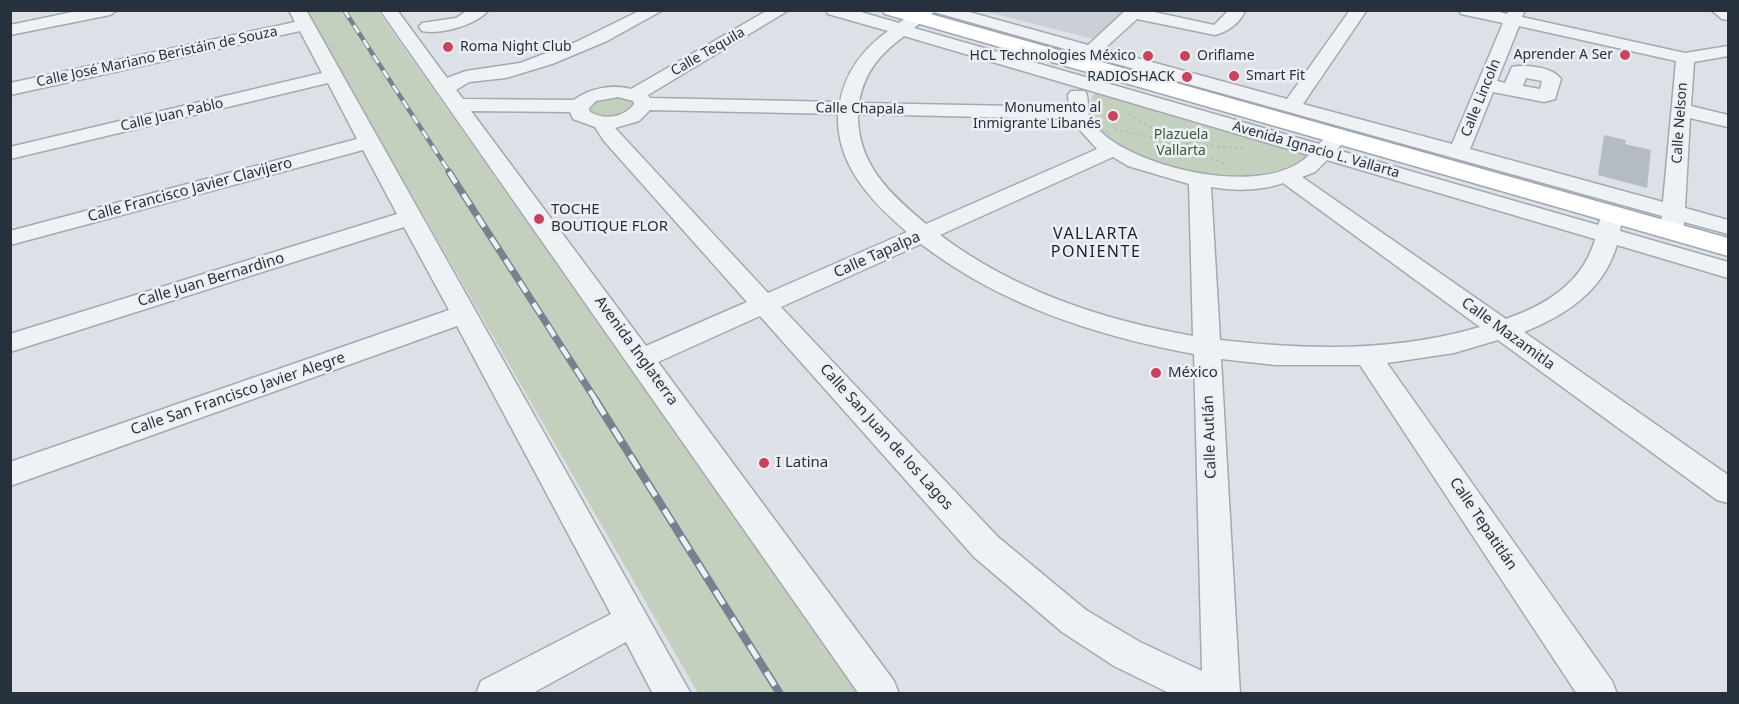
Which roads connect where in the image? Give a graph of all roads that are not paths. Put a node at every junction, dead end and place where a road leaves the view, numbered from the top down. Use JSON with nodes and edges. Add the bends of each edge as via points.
{"nodes":[{"id":1,"x":110,"y":10,"type":"edge"},
{"id":2,"x":632,"y":10,"type":"edge"},
{"id":3,"x":655,"y":10,"type":"edge"},
{"id":4,"x":781,"y":10,"type":"edge"},
{"id":5,"x":834,"y":10,"type":"edge"},
{"id":6,"x":941,"y":10,"type":"edge"},
{"id":7,"x":1237,"y":10,"type":"edge"},
{"id":8,"x":1359,"y":10,"type":"edge"},
{"id":9,"x":1467,"y":10,"type":"edge"},
{"id":10,"x":1719,"y":10,"type":"edge"},
{"id":11,"x":393,"y":12,"type":"edge"},
{"id":12,"x":483,"y":12,"type":"edge"},
{"id":13,"x":1515,"y":15,"type":"edge"},
{"id":14,"x":1728,"y":15,"type":"edge"},
{"id":15,"x":300,"y":18,"type":"edge"},
{"id":16,"x":905,"y":20,"type":"edge"},
{"id":17,"x":428,"y":27,"type":"dead end"},
{"id":18,"x":10,"y":30,"type":"edge"},
{"id":19,"x":1728,"y":51,"type":"edge"},
{"id":20,"x":1685,"y":58,"type":"junction"},
{"id":21,"x":537,"y":62,"type":"junction"},
{"id":22,"x":1138,"y":63,"type":"junction"},
{"id":23,"x":1088,"y":66,"type":"junction"},
{"id":24,"x":333,"y":76,"type":"junction"},
{"id":25,"x":1486,"y":85,"type":"junction"},
{"id":26,"x":10,"y":88,"type":"edge"},
{"id":27,"x":446,"y":89,"type":"junction"},
{"id":28,"x":1512,"y":89,"type":"dead end"},
{"id":29,"x":1187,"y":93,"type":"junction"},
{"id":30,"x":640,"y":99,"type":"junction"},
{"id":31,"x":1293,"y":106,"type":"junction"},
{"id":32,"x":849,"y":109,"type":"junction"},
{"id":33,"x":1681,"y":110,"type":"junction"},
{"id":34,"x":1077,"y":113,"type":"junction"},
{"id":35,"x":590,"y":114,"type":"junction"},
{"id":36,"x":1728,"y":121,"type":"edge"},
{"id":37,"x":1111,"y":139,"type":"junction"},
{"id":38,"x":369,"y":142,"type":"junction"},
{"id":39,"x":1332,"y":145,"type":"junction"},
{"id":40,"x":1459,"y":152,"type":"junction"},
{"id":41,"x":10,"y":153,"type":"edge"},
{"id":42,"x":1288,"y":177,"type":"junction"},
{"id":43,"x":1200,"y":181,"type":"junction"},
{"id":44,"x":411,"y":217,"type":"junction"},
{"id":45,"x":1673,"y":221,"type":"junction"},
{"id":46,"x":1610,"y":224,"type":"junction"},
{"id":47,"x":1728,"y":227,"type":"edge"},
{"id":48,"x":924,"y":235,"type":"junction"},
{"id":49,"x":10,"y":238,"type":"edge"},
{"id":50,"x":1728,"y":247,"type":"edge"},
{"id":51,"x":1728,"y":270,"type":"edge"},
{"id":52,"x":764,"y":304,"type":"junction"},
{"id":53,"x":465,"y":314,"type":"junction"},
{"id":54,"x":1501,"y":330,"type":"junction"},
{"id":55,"x":10,"y":343,"type":"edge"},
{"id":56,"x":1206,"y":347,"type":"junction"},
{"id":57,"x":1367,"y":356,"type":"junction"},
{"id":58,"x":641,"y":359,"type":"junction"},
{"id":59,"x":10,"y":474,"type":"edge"},
{"id":60,"x":1728,"y":491,"type":"edge"},
{"id":61,"x":632,"y":621,"type":"junction"},
{"id":62,"x":494,"y":693,"type":"edge"},
{"id":63,"x":672,"y":693,"type":"edge"},
{"id":64,"x":881,"y":693,"type":"edge"},
{"id":65,"x":1218,"y":693,"type":"edge"},
{"id":66,"x":1599,"y":693,"type":"edge"}],
"edges":[{"from":1,"to":18,"type":"street"},
{"from":2,"to":21,"type":"street","via":[[551,49]]},
{"from":3,"to":21,"type":"street","via":[[564,55]]},
{"from":4,"to":30,"type":"street","name":"Calle Tequila"},
{"from":5,"to":16,"type":"street","name":"Avenida Ignacio L. Vallarta"},
{"from":6,"to":23,"type":"street","name":"Avenida Ignacio L. Vallarta","via":[[1039,37]]},
{"from":7,"to":23,"type":"street","via":[[1215,30],[1133,13]]},
{"from":8,"to":31,"type":"street"},
{"from":9,"to":13,"type":"street"},
{"from":10,"to":14,"type":"street"},
{"from":11,"to":27,"type":"street","name":"Avenida Inglaterra"},
{"from":12,"to":17,"type":"street","via":[[461,22]]},
{"from":13,"to":20,"type":"street"},
{"from":13,"to":25,"type":"street","name":"Calle Lincoln"},
{"from":15,"to":24,"type":"street"},
{"from":15,"to":26,"type":"street","name":"Calle José Mariano Beristáin de Souza"},
{"from":16,"to":23,"type":"main road","name":"Avenida Ignacio L. Vallarta"},
{"from":16,"to":32,"type":"street","via":[[860,69]]},
{"from":19,"to":20,"type":"street"},
{"from":20,"to":33,"type":"street","name":"Calle Nelson"},
{"from":21,"to":27,"type":"street","via":[[469,76],[454,81]]},
{"from":22,"to":23,"type":"street","name":"Avenida Ignacio L. Vallarta"},
{"from":22,"to":29,"type":"main road"},
{"from":22,"to":31,"type":"street","name":"Avenida Ignacio L. Vallarta"},
{"from":23,"to":29,"type":"main road","name":"Avenida Ignacio L. Vallarta"},
{"from":23,"to":34,"type":"street","via":[[1076,99]]},
{"from":23,"to":39,"type":"street","name":"Avenida Ignacio L. Vallarta"},
{"from":24,"to":38,"type":"street"},
{"from":24,"to":41,"type":"street","name":"Calle Juan Pablo"},
{"from":25,"to":28,"type":"street"},
{"from":25,"to":40,"type":"street","name":"Calle Lincoln"},
{"from":27,"to":35,"type":"street"},
{"from":27,"to":58,"type":"street","name":"Avenida Inglaterra"},
{"from":29,"to":39,"type":"main road","name":"Avenida Ignacio L. Vallarta"},
{"from":30,"to":32,"type":"street","name":"Calle Chapala"},
{"from":30,"to":35,"type":"street","name":"Calle Tequila","via":[[638,114],[630,118]]},
{"from":30,"to":35,"type":"street","name":"Calle Chapala","via":[[608,91],[590,96]]},
{"from":31,"to":40,"type":"street","name":"Avenida Ignacio L. Vallarta"},
{"from":32,"to":34,"type":"street","name":"Calle Chapala"},
{"from":32,"to":48,"type":"street","via":[[853,153],[863,171]]},
{"from":33,"to":36,"type":"street"},
{"from":33,"to":45,"type":"street","name":"Calle Nelson"},
{"from":34,"to":37,"type":"street","via":[[1095,137]]},
{"from":35,"to":52,"type":"street","name":"Calle San Juan de los Lagos"},
{"from":37,"to":43,"type":"street","via":[[1135,162]]},
{"from":37,"to":48,"type":"street","name":"Calle Tapalpa"},
{"from":38,"to":44,"type":"street"},
{"from":38,"to":49,"type":"street","name":"Calle Francisco Javier Clavijero"},
{"from":39,"to":42,"type":"street","via":[[1314,165]]},
{"from":39,"to":46,"type":"main road","name":"Avenida Ignacio L. Vallarta"},
{"from":40,"to":45,"type":"street","name":"Avenida Ignacio L. Vallarta"},
{"from":42,"to":43,"type":"street","via":[[1256,182]]},
{"from":42,"to":54,"type":"street","name":"Calle Mazamitla"},
{"from":43,"to":56,"type":"street","name":"Calle Autlán"},
{"from":44,"to":53,"type":"street"},
{"from":44,"to":55,"type":"street","name":"Calle Juan Bernardino"},
{"from":45,"to":46,"type":"main road","name":"Avenida Ignacio L. Vallarta"},
{"from":45,"to":47,"type":"street","name":"Avenida Ignacio L. Vallarta"},
{"from":45,"to":50,"type":"main road","name":"Avenida Ignacio L. Vallarta"},
{"from":46,"to":51,"type":"street","name":"Avenida Ignacio L. Vallarta"},
{"from":46,"to":54,"type":"street","via":[[1604,250],[1593,271],[1576,290],[1557,307]]},
{"from":48,"to":52,"type":"street","name":"Calle Tapalpa"},
{"from":48,"to":56,"type":"street","via":[[956,259],[1046,305],[1101,324]]},
{"from":52,"to":58,"type":"street","name":"Calle Tapalpa"},
{"from":52,"to":65,"type":"street","name":"Calle San Juan de los Lagos","via":[[986,547],[1025,582],[1074,621],[1127,654]]},
{"from":53,"to":59,"type":"street","name":"Calle San Francisco Javier Alegre"},
{"from":53,"to":61,"type":"street"},
{"from":54,"to":57,"type":"street","via":[[1441,346]]},
{"from":54,"to":60,"type":"street","name":"Calle Mazamitla"},
{"from":56,"to":57,"type":"street","via":[[1296,356]]},
{"from":56,"to":65,"type":"street","name":"Calle Autlán"},
{"from":57,"to":66,"type":"street","name":"Calle Tepatitlán"},
{"from":58,"to":64,"type":"street","name":"Avenida Inglaterra"},
{"from":61,"to":62,"type":"street"},
{"from":61,"to":63,"type":"street"}]}
